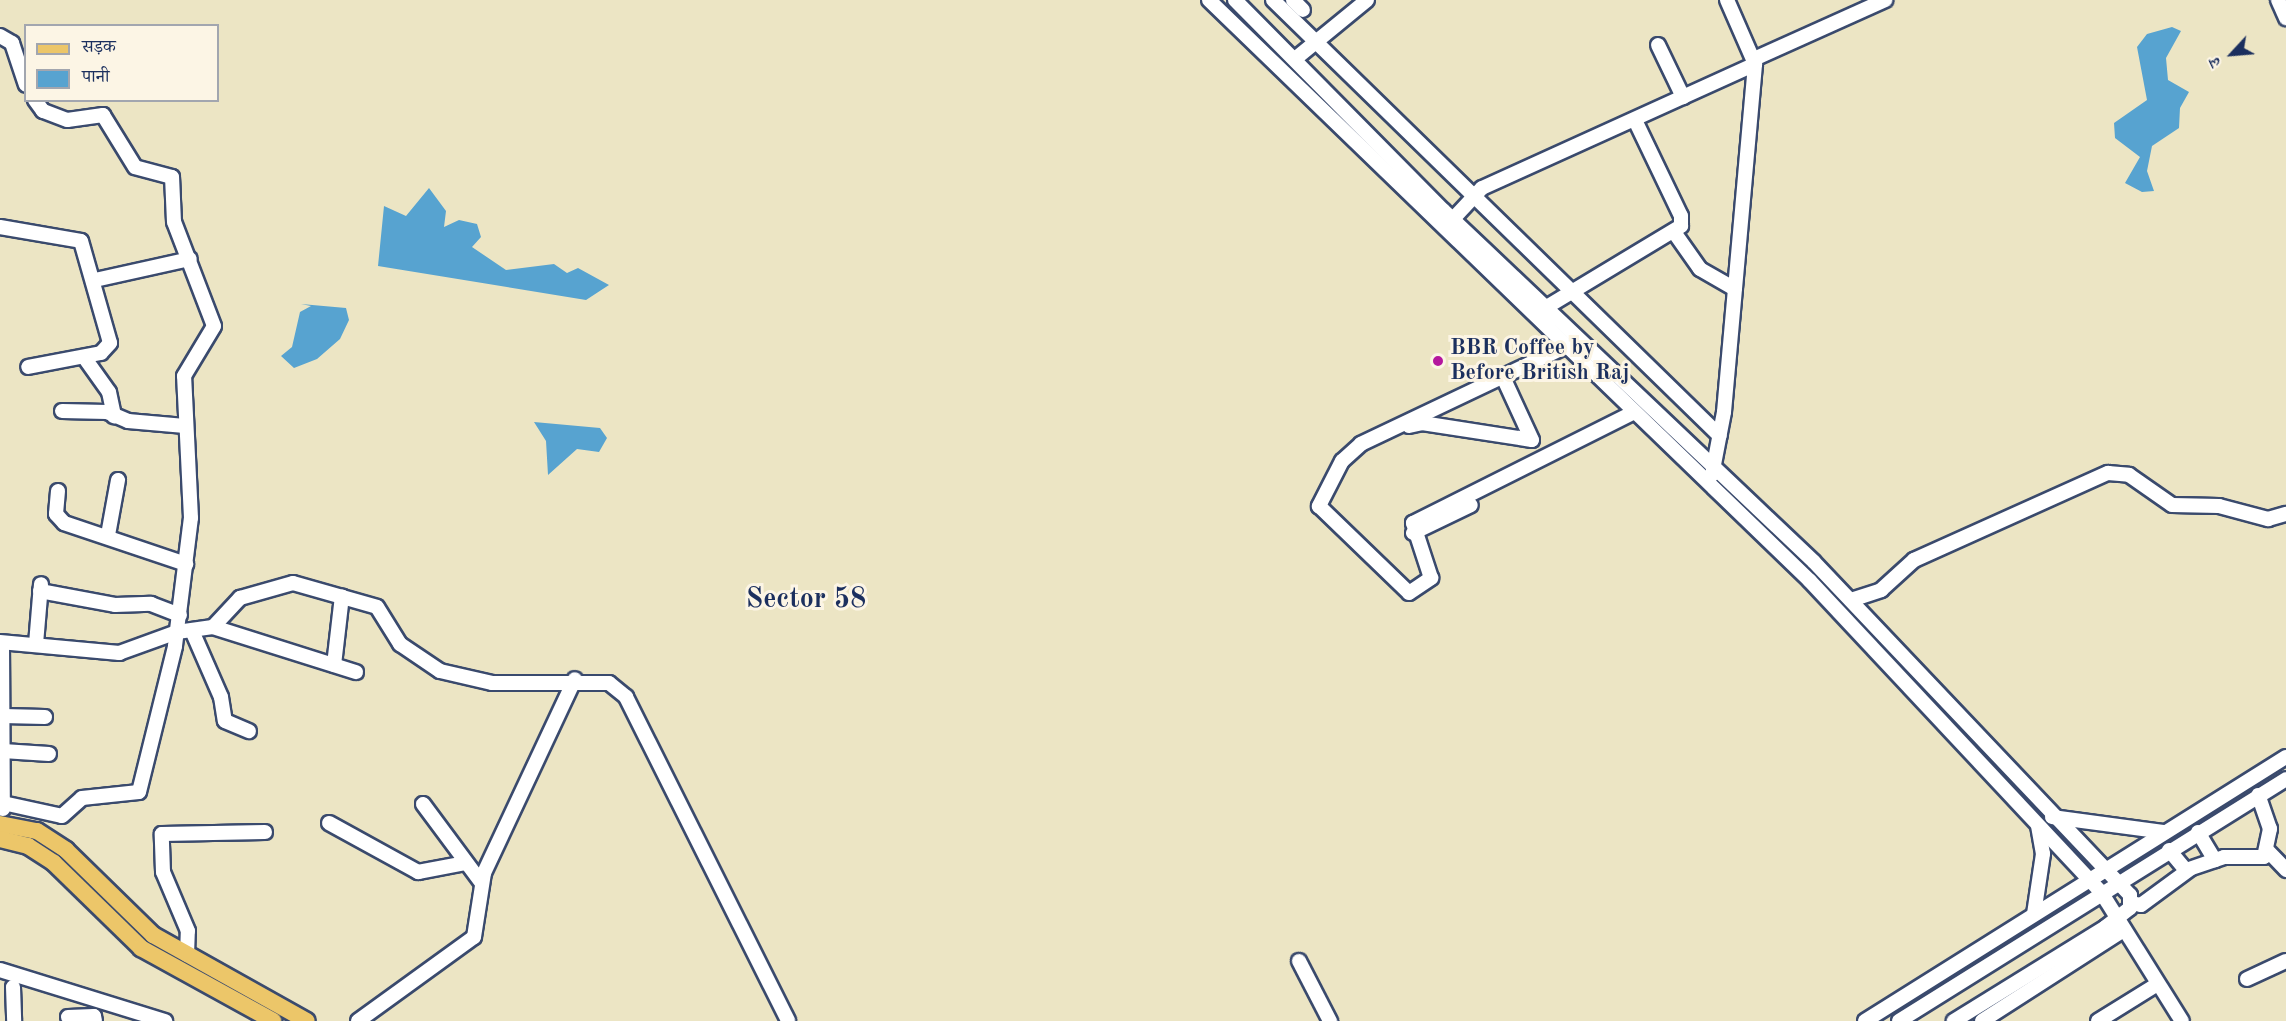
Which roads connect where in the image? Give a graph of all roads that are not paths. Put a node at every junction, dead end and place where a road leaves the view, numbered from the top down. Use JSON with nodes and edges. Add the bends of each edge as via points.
{"nodes":[{"id":1,"x":1209,"y":0,"type":"edge"},
{"id":2,"x":1235,"y":0,"type":"edge"},
{"id":3,"x":1273,"y":0,"type":"edge"},
{"id":4,"x":1367,"y":0,"type":"edge"},
{"id":5,"x":1885,"y":0,"type":"edge"},
{"id":6,"x":1730,"y":3,"type":"edge"},
{"id":7,"x":0,"y":36,"type":"edge"},
{"id":8,"x":1314,"y":41,"type":"junction"},
{"id":9,"x":1659,"y":45,"type":"dead end"},
{"id":10,"x":1294,"y":59,"type":"junction"},
{"id":11,"x":1754,"y":62,"type":"junction"},
{"id":12,"x":24,"y":79,"type":"edge"},
{"id":13,"x":1683,"y":97,"type":"junction"},
{"id":14,"x":36,"y":102,"type":"edge"},
{"id":15,"x":1635,"y":120,"type":"junction"},
{"id":16,"x":1472,"y":196,"type":"junction"},
{"id":17,"x":1453,"y":219,"type":"junction"},
{"id":18,"x":0,"y":227,"type":"edge"},
{"id":19,"x":1674,"y":232,"type":"junction"},
{"id":20,"x":190,"y":259,"type":"junction"},
{"id":21,"x":95,"y":280,"type":"junction"},
{"id":22,"x":1735,"y":289,"type":"junction"},
{"id":23,"x":1571,"y":293,"type":"junction"},
{"id":24,"x":1545,"y":308,"type":"junction"},
{"id":25,"x":1565,"y":347,"type":"junction"},
{"id":26,"x":84,"y":357,"type":"junction"},
{"id":27,"x":28,"y":367,"type":"dead end"},
{"id":28,"x":1503,"y":377,"type":"junction"},
{"id":29,"x":62,"y":411,"type":"dead end"},
{"id":30,"x":114,"y":416,"type":"junction"},
{"id":31,"x":1637,"y":417,"type":"junction"},
{"id":32,"x":1404,"y":424,"type":"junction"},
{"id":33,"x":185,"y":426,"type":"junction"},
{"id":34,"x":1720,"y":436,"type":"junction"},
{"id":35,"x":1711,"y":477,"type":"junction"},
{"id":36,"x":118,"y":480,"type":"dead end"},
{"id":37,"x":58,"y":491,"type":"dead end"},
{"id":38,"x":2286,"y":514,"type":"edge"},
{"id":39,"x":108,"y":535,"type":"junction"},
{"id":40,"x":186,"y":564,"type":"junction"},
{"id":41,"x":342,"y":596,"type":"junction"},
{"id":42,"x":1851,"y":600,"type":"junction"},
{"id":43,"x":141,"y":609,"type":"dead end"},
{"id":44,"x":179,"y":622,"type":"junction"},
{"id":45,"x":213,"y":627,"type":"junction"},
{"id":46,"x":193,"y":633,"type":"junction"},
{"id":47,"x":1,"y":643,"type":"edge"},
{"id":48,"x":36,"y":644,"type":"junction"},
{"id":49,"x":334,"y":665,"type":"junction"},
{"id":50,"x":356,"y":672,"type":"dead end"},
{"id":51,"x":575,"y":679,"type":"junction"},
{"id":52,"x":3,"y":716,"type":"junction"},
{"id":53,"x":45,"y":717,"type":"dead end"},
{"id":54,"x":249,"y":731,"type":"dead end"},
{"id":55,"x":3,"y":751,"type":"junction"},
{"id":56,"x":49,"y":754,"type":"dead end"},
{"id":57,"x":2286,"y":757,"type":"edge"},
{"id":58,"x":2286,"y":779,"type":"edge"},
{"id":59,"x":2258,"y":795,"type":"junction"},
{"id":60,"x":423,"y":804,"type":"dead end"},
{"id":61,"x":2,"y":812,"type":"edge"},
{"id":62,"x":2052,"y":817,"type":"junction"},
{"id":63,"x":329,"y":823,"type":"dead end"},
{"id":64,"x":2037,"y":824,"type":"junction"},
{"id":65,"x":265,"y":831,"type":"dead end"},
{"id":66,"x":2165,"y":832,"type":"junction"},
{"id":67,"x":2198,"y":832,"type":"junction"},
{"id":68,"x":0,"y":839,"type":"edge"},
{"id":69,"x":2169,"y":850,"type":"junction"},
{"id":70,"x":2267,"y":850,"type":"junction"},
{"id":71,"x":2214,"y":860,"type":"junction"},
{"id":72,"x":466,"y":863,"type":"junction"},
{"id":73,"x":2107,"y":869,"type":"junction"},
{"id":74,"x":2190,"y":869,"type":"junction"},
{"id":75,"x":2286,"y":870,"type":"edge"},
{"id":76,"x":2090,"y":879,"type":"junction"},
{"id":77,"x":481,"y":882,"type":"junction"},
{"id":78,"x":2119,"y":882,"type":"junction"},
{"id":79,"x":2102,"y":892,"type":"junction"},
{"id":80,"x":2132,"y":903,"type":"junction"},
{"id":81,"x":2034,"y":914,"type":"junction"},
{"id":82,"x":2121,"y":925,"type":"junction"},
{"id":83,"x":187,"y":955,"type":"junction"},
{"id":84,"x":1299,"y":961,"type":"dead end"},
{"id":85,"x":2286,"y":961,"type":"edge"},
{"id":86,"x":0,"y":970,"type":"edge"},
{"id":87,"x":2247,"y":979,"type":"dead end"},
{"id":88,"x":2156,"y":985,"type":"junction"},
{"id":89,"x":13,"y":987,"type":"dead end"},
{"id":90,"x":124,"y":1015,"type":"edge"},
{"id":91,"x":68,"y":1017,"type":"dead end"},
{"id":92,"x":1960,"y":1020,"type":"edge"},
{"id":93,"x":14,"y":1021,"type":"edge"},
{"id":94,"x":95,"y":1021,"type":"edge"},
{"id":95,"x":165,"y":1021,"type":"edge"},
{"id":96,"x":273,"y":1021,"type":"edge"},
{"id":97,"x":308,"y":1021,"type":"edge"},
{"id":98,"x":358,"y":1021,"type":"edge"},
{"id":99,"x":788,"y":1021,"type":"edge"},
{"id":100,"x":1330,"y":1021,"type":"edge"},
{"id":101,"x":1864,"y":1021,"type":"edge"},
{"id":102,"x":1899,"y":1021,"type":"edge"},
{"id":103,"x":1982,"y":1021,"type":"edge"},
{"id":104,"x":2098,"y":1021,"type":"edge"},
{"id":105,"x":2182,"y":1021,"type":"edge"}],
"edges":[{"from":1,"to":25,"type":"street"},
{"from":2,"to":10,"type":"street"},
{"from":3,"to":8,"type":"street"},
{"from":4,"to":8,"type":"street"},
{"from":5,"to":11,"type":"street"},
{"from":6,"to":11,"type":"street"},
{"from":7,"to":12,"type":"street","via":[[12,43]]},
{"from":8,"to":10,"type":"street"},
{"from":8,"to":16,"type":"street"},
{"from":9,"to":13,"type":"street"},
{"from":10,"to":17,"type":"street"},
{"from":11,"to":13,"type":"street"},
{"from":11,"to":22,"type":"street"},
{"from":13,"to":15,"type":"street"},
{"from":14,"to":20,"type":"street","via":[[43,111],[67,120],[103,115],[135,167],[172,177],[174,222]]},
{"from":15,"to":16,"type":"street"},
{"from":15,"to":19,"type":"street","via":[[1681,216]]},
{"from":16,"to":17,"type":"street"},
{"from":16,"to":23,"type":"street"},
{"from":17,"to":24,"type":"street"},
{"from":18,"to":21,"type":"street","via":[[78,239]]},
{"from":19,"to":22,"type":"street","via":[[1700,269]]},
{"from":19,"to":23,"type":"street"},
{"from":20,"to":21,"type":"street"},
{"from":20,"to":33,"type":"street","via":[[214,326],[186,368]]},
{"from":21,"to":26,"type":"street","via":[[110,347]]},
{"from":22,"to":34,"type":"street"},
{"from":23,"to":24,"type":"street"},
{"from":23,"to":34,"type":"street"},
{"from":24,"to":35,"type":"street"},
{"from":25,"to":28,"type":"street"},
{"from":25,"to":31,"type":"street"},
{"from":26,"to":27,"type":"street"},
{"from":26,"to":30,"type":"street","via":[[109,392]]},
{"from":28,"to":32,"type":"street"},
{"from":28,"to":32,"type":"street","via":[[1533,436],[1528,442]]},
{"from":29,"to":30,"type":"street"},
{"from":30,"to":33,"type":"street"},
{"from":31,"to":32,"type":"street","via":[[1461,504],[1413,523],[1413,534],[1431,578],[1406,593],[1317,503],[1354,450]]},
{"from":31,"to":35,"type":"street"},
{"from":33,"to":40,"type":"street","via":[[191,480]]},
{"from":34,"to":35,"type":"street"},
{"from":35,"to":42,"type":"street"},
{"from":35,"to":64,"type":"street"},
{"from":36,"to":39,"type":"street"},
{"from":37,"to":39,"type":"street","via":[[59,520]]},
{"from":38,"to":42,"type":"street","via":[[2273,519],[2219,506],[2172,505],[2129,475],[2108,472],[1914,560],[1881,590]]},
{"from":39,"to":40,"type":"street","via":[[161,560]]},
{"from":40,"to":44,"type":"street"},
{"from":41,"to":45,"type":"street","via":[[285,584],[240,598]]},
{"from":41,"to":49,"type":"street"},
{"from":41,"to":51,"type":"street","via":[[377,607],[400,644],[440,671],[499,684]]},
{"from":42,"to":62,"type":"street"},
{"from":43,"to":44,"type":"street"},
{"from":44,"to":46,"type":"street"},
{"from":44,"to":48,"type":"street","via":[[119,653],[68,655]]},
{"from":44,"to":48,"type":"street","via":[[151,604],[115,605],[41,587]]},
{"from":44,"to":61,"type":"street","via":[[137,795],[85,798],[62,816]]},
{"from":45,"to":46,"type":"street"},
{"from":45,"to":49,"type":"street"},
{"from":46,"to":54,"type":"street","via":[[221,697],[225,721]]},
{"from":47,"to":48,"type":"street"},
{"from":47,"to":52,"type":"street"},
{"from":49,"to":50,"type":"street"},
{"from":51,"to":77,"type":"street"},
{"from":51,"to":99,"type":"street","via":[[609,682],[626,696]]},
{"from":52,"to":53,"type":"street"},
{"from":52,"to":55,"type":"street"},
{"from":55,"to":56,"type":"street"},
{"from":55,"to":61,"type":"street"},
{"from":57,"to":66,"type":"street"},
{"from":58,"to":59,"type":"street"},
{"from":59,"to":67,"type":"street"},
{"from":59,"to":70,"type":"street","via":[[2269,823]]},
{"from":60,"to":72,"type":"street"},
{"from":61,"to":83,"type":"main road","via":[[66,850],[121,907]]},
{"from":62,"to":66,"type":"street"},
{"from":62,"to":73,"type":"street"},
{"from":63,"to":72,"type":"street","via":[[418,872]]},
{"from":64,"to":76,"type":"street"},
{"from":64,"to":81,"type":"street","via":[[2043,854]]},
{"from":65,"to":83,"type":"street","via":[[162,834],[163,872],[188,931]]},
{"from":66,"to":73,"type":"street"},
{"from":67,"to":69,"type":"street"},
{"from":67,"to":71,"type":"street"},
{"from":68,"to":96,"type":"main road","via":[[28,846],[54,863],[141,948]]},
{"from":69,"to":74,"type":"street","via":[[2182,868]]},
{"from":69,"to":78,"type":"street"},
{"from":70,"to":71,"type":"street","via":[[2258,860]]},
{"from":70,"to":75,"type":"street"},
{"from":71,"to":74,"type":"street"},
{"from":72,"to":77,"type":"street"},
{"from":73,"to":76,"type":"street"},
{"from":73,"to":78,"type":"street"},
{"from":74,"to":80,"type":"street","via":[[2141,904]]},
{"from":76,"to":79,"type":"street"},
{"from":76,"to":81,"type":"street"},
{"from":77,"to":98,"type":"street","via":[[477,928],[470,942],[428,966]]},
{"from":78,"to":79,"type":"street"},
{"from":78,"to":80,"type":"street"},
{"from":79,"to":82,"type":"street"},
{"from":79,"to":102,"type":"street"},
{"from":80,"to":82,"type":"street"},
{"from":81,"to":101,"type":"street"},
{"from":82,"to":88,"type":"street"},
{"from":82,"to":92,"type":"street"},
{"from":82,"to":103,"type":"street"},
{"from":83,"to":97,"type":"main road"},
{"from":84,"to":100,"type":"street"},
{"from":85,"to":87,"type":"street"},
{"from":86,"to":90,"type":"street"},
{"from":88,"to":104,"type":"street"},
{"from":88,"to":105,"type":"street"},
{"from":89,"to":93,"type":"street"},
{"from":90,"to":95,"type":"street"},
{"from":91,"to":94,"type":"street","via":[[94,1016]]}]}
